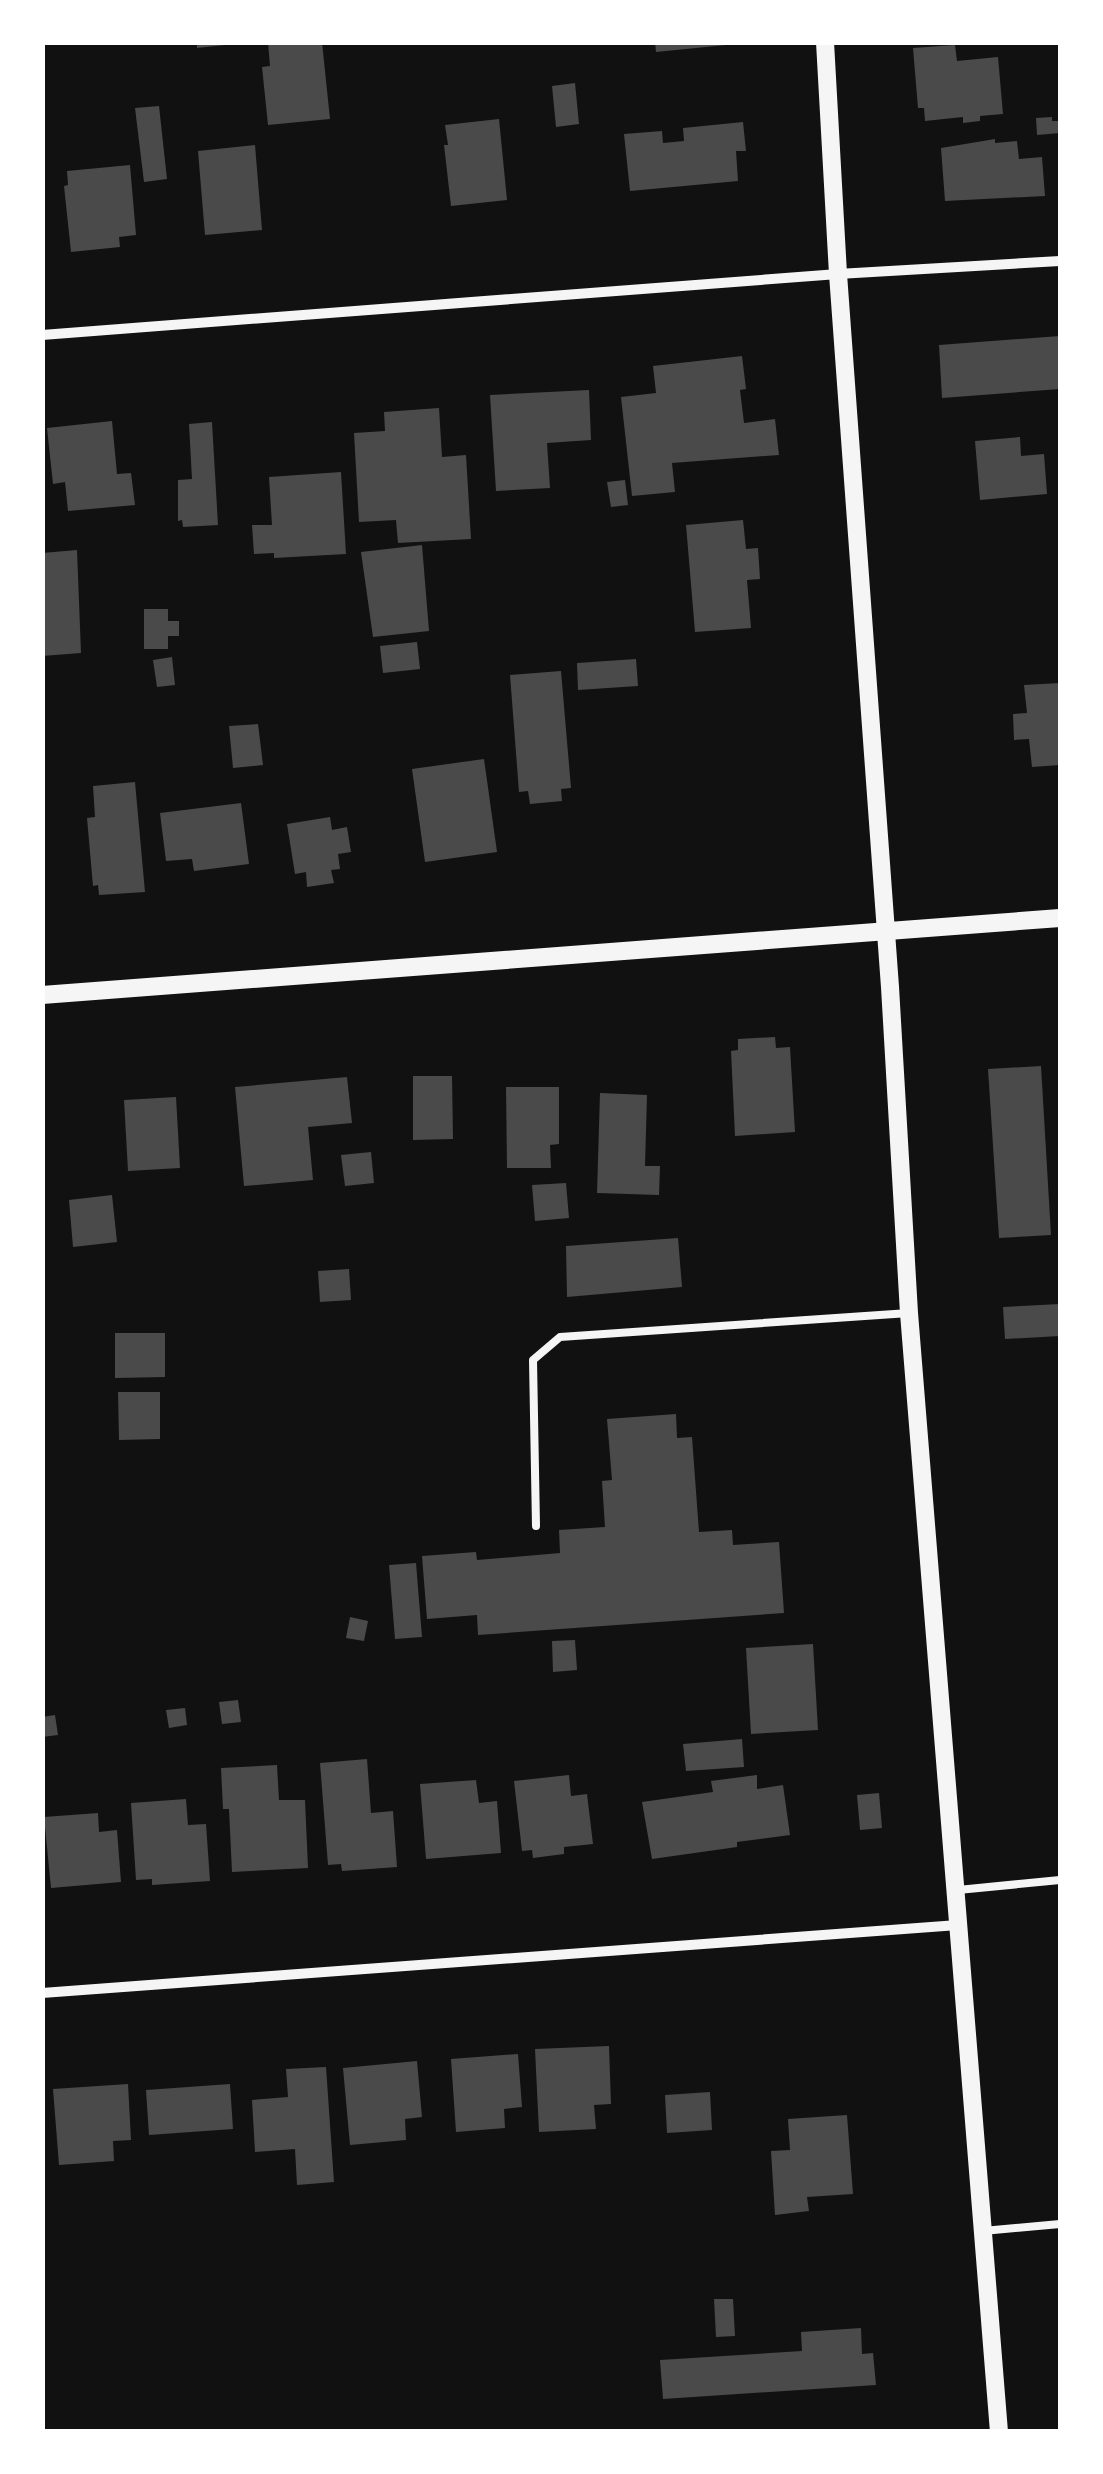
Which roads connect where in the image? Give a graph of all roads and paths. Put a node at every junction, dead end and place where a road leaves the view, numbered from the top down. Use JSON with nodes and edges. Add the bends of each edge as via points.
{"nodes":[{"id":1,"x":826,"y":42,"type":"edge"},
{"id":2,"x":1060,"y":262,"type":"edge"},
{"id":3,"x":838,"y":274,"type":"junction"},
{"id":4,"x":42,"y":335,"type":"edge"},
{"id":5,"x":1060,"y":918,"type":"edge"},
{"id":6,"x":885,"y":930,"type":"junction"},
{"id":7,"x":42,"y":995,"type":"edge"},
{"id":8,"x":908,"y":1312,"type":"junction"},
{"id":9,"x":536,"y":1526,"type":"dead end"},
{"id":10,"x":1060,"y":1880,"type":"edge"},
{"id":11,"x":953,"y":1890,"type":"junction"},
{"id":12,"x":958,"y":1925,"type":"junction"},
{"id":13,"x":42,"y":1992,"type":"edge"},
{"id":14,"x":1060,"y":2224,"type":"edge"},
{"id":15,"x":983,"y":2231,"type":"junction"},
{"id":16,"x":999,"y":2432,"type":"edge"}],
"edges":[{"from":1,"to":3,"type":"street"},
{"from":2,"to":3,"type":"street"},
{"from":3,"to":4,"type":"street"},
{"from":3,"to":6,"type":"street"},
{"from":5,"to":6,"type":"street"},
{"from":6,"to":7,"type":"street"},
{"from":6,"to":8,"type":"street"},
{"from":8,"to":9,"type":"lane","via":[[560,1337],[533,1360]]},
{"from":8,"to":11,"type":"street"},
{"from":10,"to":11,"type":"lane"},
{"from":11,"to":12,"type":"street"},
{"from":12,"to":13,"type":"street"},
{"from":12,"to":15,"type":"street"},
{"from":14,"to":15,"type":"lane"},
{"from":15,"to":16,"type":"street"}]}
